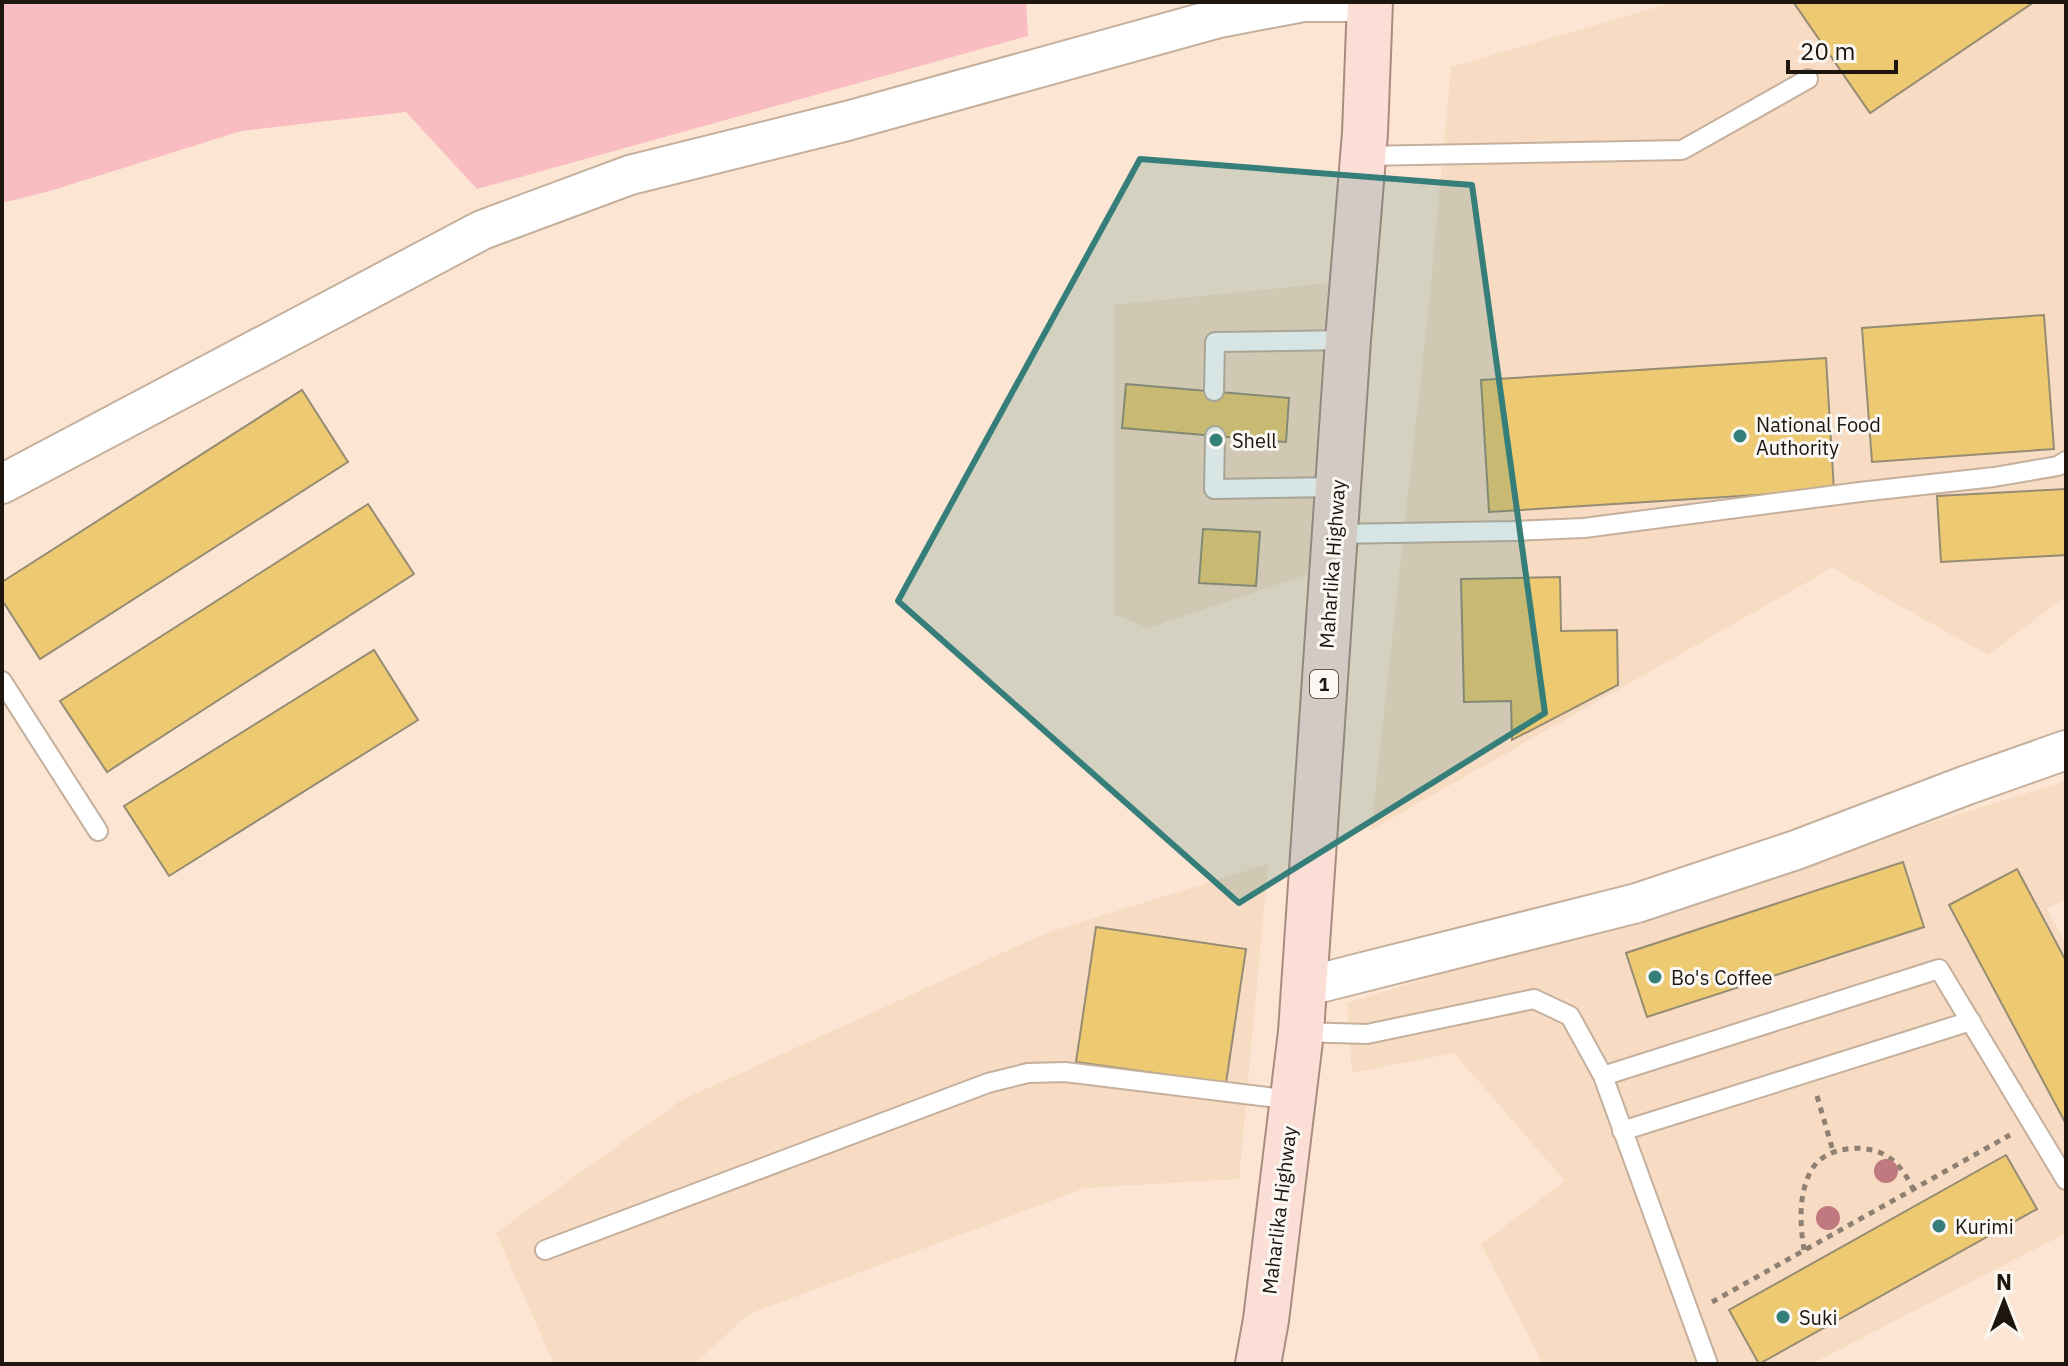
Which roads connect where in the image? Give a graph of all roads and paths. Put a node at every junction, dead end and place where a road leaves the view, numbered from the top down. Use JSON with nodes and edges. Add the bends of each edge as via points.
{"nodes":[{"id":1,"x":1370,"y":2,"type":"edge"},
{"id":2,"x":1808,"y":79,"type":"dead end"},
{"id":3,"x":1362,"y":156,"type":"junction"},
{"id":4,"x":1348,"y":340,"type":"junction"},
{"id":5,"x":1214,"y":391,"type":"dead end"},
{"id":6,"x":1215,"y":436,"type":"dead end"},
{"id":7,"x":2066,"y":461,"type":"edge"},
{"id":8,"x":2,"y":484,"type":"edge"},
{"id":9,"x":1338,"y":487,"type":"junction"},
{"id":10,"x":1334,"y":534,"type":"junction"},
{"id":11,"x":2,"y":681,"type":"edge"},
{"id":12,"x":2066,"y":750,"type":"edge"},
{"id":13,"x":98,"y":831,"type":"dead end"},
{"id":14,"x":1304,"y":987,"type":"junction"},
{"id":15,"x":1971,"y":1021,"type":"junction"},
{"id":16,"x":1301,"y":1032,"type":"junction"},
{"id":17,"x":1809,"y":1072,"type":"junction"},
{"id":18,"x":1603,"y":1076,"type":"junction"},
{"id":19,"x":1292,"y":1100,"type":"junction"},
{"id":20,"x":2032,"y":1123,"type":"junction"},
{"id":21,"x":1622,"y":1131,"type":"junction"},
{"id":22,"x":1833,"y":1151,"type":"junction"},
{"id":23,"x":2066,"y":1180,"type":"edge"},
{"id":24,"x":1913,"y":1189,"type":"junction"},
{"id":25,"x":545,"y":1250,"type":"dead end"},
{"id":26,"x":1804,"y":1250,"type":"junction"},
{"id":27,"x":1690,"y":1314,"type":"junction"},
{"id":28,"x":1258,"y":1364,"type":"edge"},
{"id":29,"x":1708,"y":1364,"type":"edge"}],
"edges":[{"from":1,"to":3,"type":"main road","name":"Maharlika Highway","number":"1"},
{"from":1,"to":8,"type":"street","via":[[1303,2],[1219,18],[630,175],[482,230]]},
{"from":2,"to":3,"type":"lane","via":[[1682,150]]},
{"from":3,"to":4,"type":"main road","name":"Maharlika Highway","number":"1"},
{"from":4,"to":5,"type":"lane","via":[[1215,342]]},
{"from":4,"to":9,"type":"main road","name":"Maharlika Highway","number":"1"},
{"from":6,"to":9,"type":"lane","via":[[1214,489]]},
{"from":7,"to":10,"type":"lane","via":[[1994,477],[1584,528]]},
{"from":9,"to":10,"type":"main road","name":"Maharlika Highway","number":"1"},
{"from":10,"to":14,"type":"main road","name":"Maharlika Highway","number":"1"},
{"from":11,"to":13,"type":"lane"},
{"from":12,"to":14,"type":"street","via":[[1637,903]]},
{"from":14,"to":16,"type":"main road","name":"Maharlika Highway","number":"1"},
{"from":15,"to":17,"type":"lane"},
{"from":15,"to":18,"type":"lane","via":[[1939,969]]},
{"from":15,"to":20,"type":"lane"},
{"from":16,"to":18,"type":"lane","via":[[1367,1034],[1534,999],[1570,1016]]},
{"from":16,"to":19,"type":"main road","name":"Maharlika Highway","number":"1"},
{"from":17,"to":21,"type":"lane"},
{"from":17,"to":22,"type":"path"},
{"from":18,"to":21,"type":"lane"},
{"from":19,"to":25,"type":"lane","via":[[1065,1072],[1028,1073],[988,1083]]},
{"from":19,"to":28,"type":"main road","name":"Maharlika Highway","number":"1"},
{"from":20,"to":23,"type":"lane"},
{"from":20,"to":24,"type":"path"},
{"from":21,"to":27,"type":"lane"},
{"from":22,"to":24,"type":"path","via":[[1860,1148],[1889,1157]]},
{"from":22,"to":26,"type":"path","via":[[1813,1167],[1804,1191]]},
{"from":24,"to":26,"type":"path"},
{"from":26,"to":27,"type":"path"},
{"from":27,"to":29,"type":"lane"}]}
